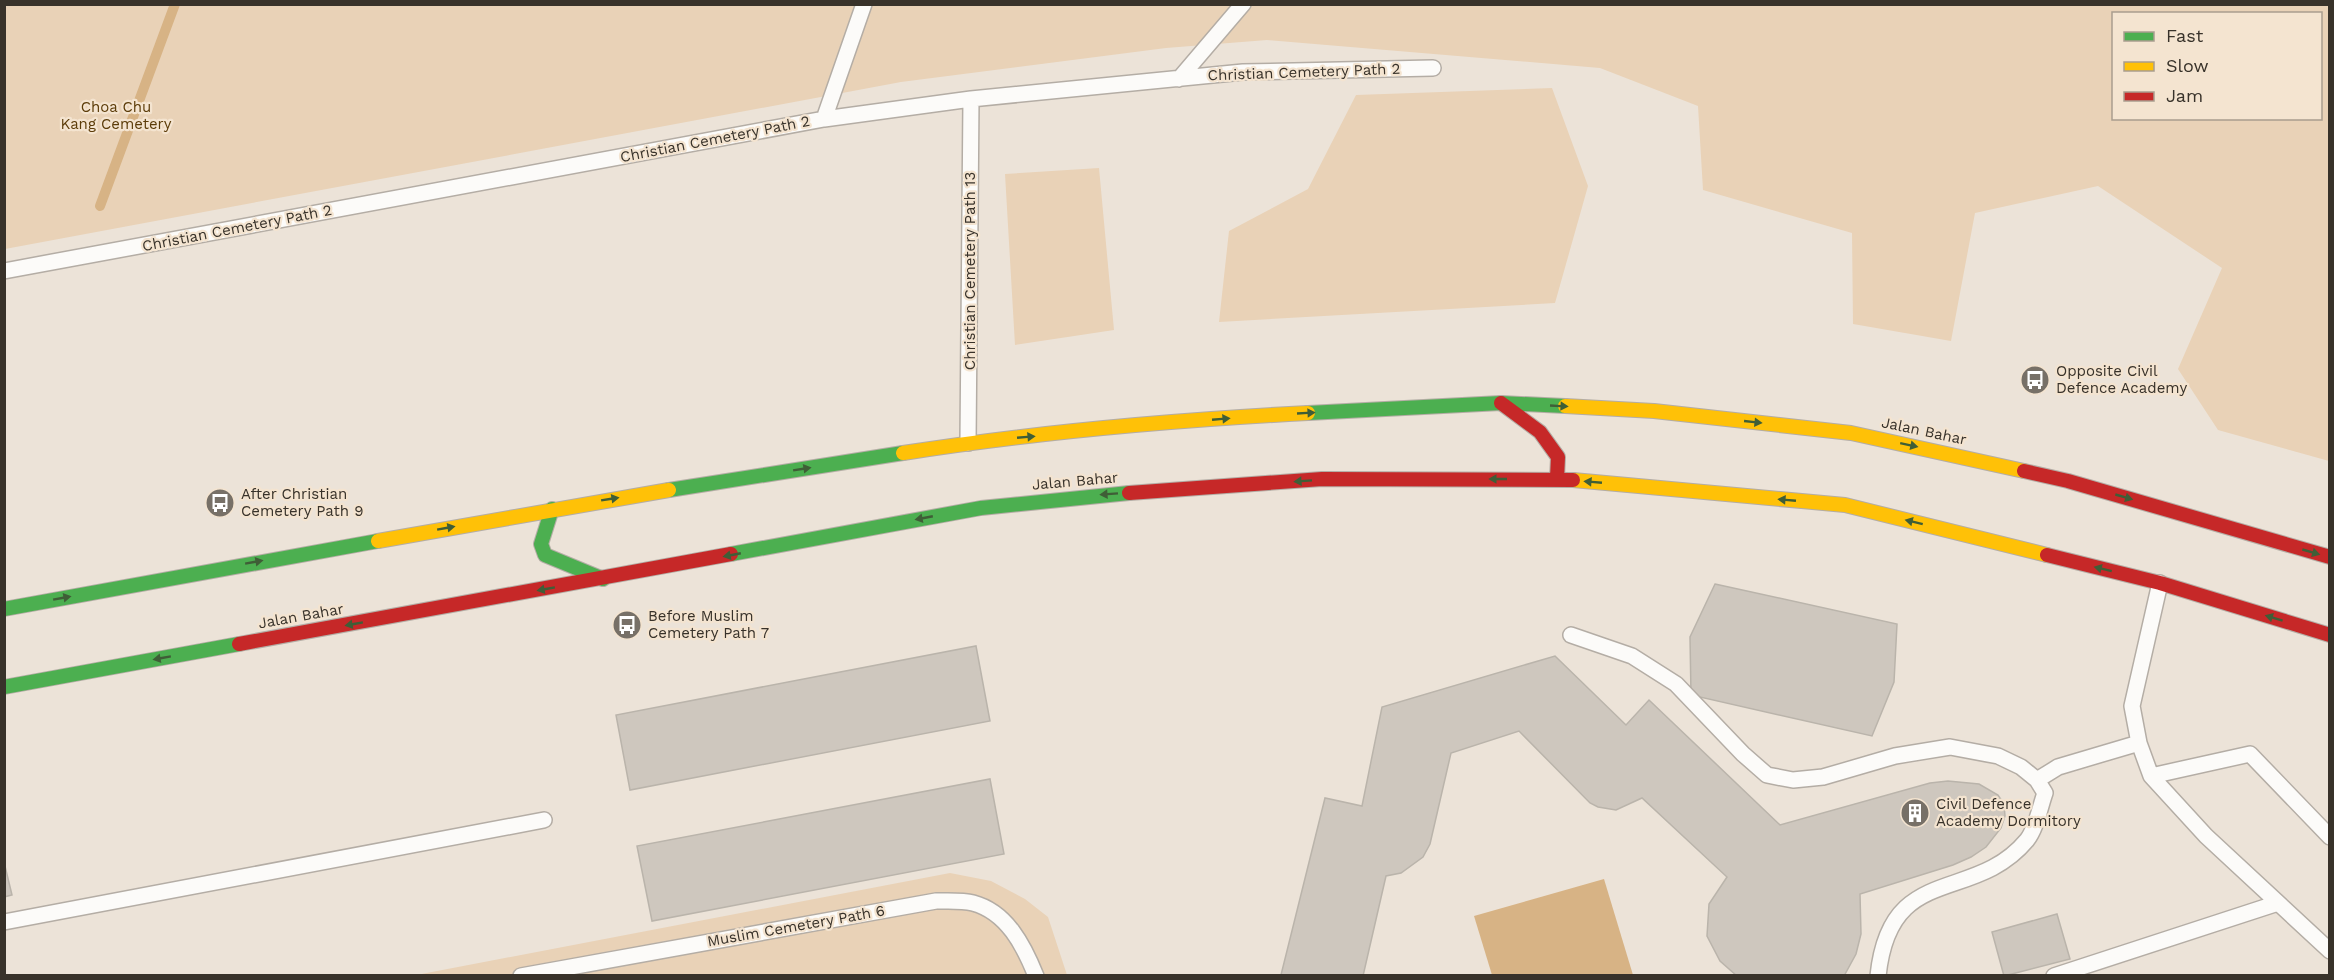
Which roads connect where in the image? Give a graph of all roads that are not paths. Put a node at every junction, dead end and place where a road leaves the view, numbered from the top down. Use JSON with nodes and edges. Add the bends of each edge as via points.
{"nodes":[{"id":1,"x":864,"y":4,"type":"edge"},
{"id":2,"x":1243,"y":4,"type":"edge"},
{"id":3,"x":1433,"y":68,"type":"dead end"},
{"id":4,"x":1179,"y":78,"type":"junction"},
{"id":5,"x":971,"y":99,"type":"junction"},
{"id":6,"x":824,"y":118,"type":"junction"},
{"id":7,"x":4,"y":272,"type":"edge"},
{"id":8,"x":1501,"y":403,"type":"junction"},
{"id":9,"x":968,"y":443,"type":"junction"},
{"id":10,"x":1557,"y":479,"type":"junction"},
{"id":11,"x":552,"y":508,"type":"junction"},
{"id":12,"x":2330,"y":557,"type":"edge"},
{"id":13,"x":603,"y":579,"type":"junction"},
{"id":14,"x":2160,"y":583,"type":"junction"},
{"id":15,"x":4,"y":609,"type":"edge"},
{"id":16,"x":1571,"y":635,"type":"dead end"},
{"id":17,"x":2330,"y":635,"type":"edge"},
{"id":18,"x":4,"y":687,"type":"edge"},
{"id":19,"x":2139,"y":743,"type":"junction"},
{"id":20,"x":2151,"y":776,"type":"junction"},
{"id":21,"x":2037,"y":780,"type":"junction"},
{"id":22,"x":544,"y":820,"type":"dead end"},
{"id":23,"x":2330,"y":837,"type":"edge"},
{"id":24,"x":2278,"y":903,"type":"junction"},
{"id":25,"x":4,"y":922,"type":"edge"},
{"id":26,"x":2330,"y":951,"type":"edge"},
{"id":27,"x":521,"y":975,"type":"edge"},
{"id":28,"x":1036,"y":975,"type":"edge"},
{"id":29,"x":1878,"y":975,"type":"edge"},
{"id":30,"x":2054,"y":975,"type":"edge"}],
"edges":[{"from":1,"to":6,"type":"lane"},
{"from":2,"to":4,"type":"lane"},
{"from":3,"to":4,"type":"lane","name":"Christian Cemetery Path 2","via":[[1243,72]]},
{"from":4,"to":5,"type":"lane","name":"Christian Cemetery Path 2"},
{"from":5,"to":6,"type":"lane","name":"Christian Cemetery Path 2"},
{"from":5,"to":9,"type":"lane","name":"Christian Cemetery Path 13"},
{"from":6,"to":7,"type":"lane","name":"Christian Cemetery Path 2"},
{"from":9,"to":8,"type":"main road","name":"Jalan Bahar","one_way":true,"via":[[1247,416]]},
{"from":8,"to":10,"type":"main road","via":[[1540,432],[1558,457]]},
{"from":8,"to":12,"type":"main road","name":"Jalan Bahar","one_way":true,"via":[[1653,411],[1851,433],[2068,481]]},
{"from":11,"to":9,"type":"main road","name":"Jalan Bahar","one_way":true},
{"from":10,"to":13,"type":"main road","name":"Jalan Bahar","one_way":true,"via":[[1322,479],[1081,496],[981,508]]},
{"from":14,"to":10,"type":"main road","name":"Jalan Bahar","one_way":true,"via":[[1845,505]]},
{"from":11,"to":13,"type":"main road","via":[[541,544],[545,555]]},
{"from":15,"to":11,"type":"main road","name":"Jalan Bahar","one_way":true},
{"from":13,"to":18,"type":"main road","name":"Jalan Bahar","one_way":true},
{"from":17,"to":14,"type":"main road","name":"Jalan Bahar","one_way":true},
{"from":14,"to":19,"type":"lane","via":[[2132,706]]},
{"from":16,"to":21,"type":"lane","via":[[1632,656],[1676,684],[1767,775],[1793,780],[1823,777],[1895,756],[1950,747],[1998,756],[2021,766]]},
{"from":19,"to":20,"type":"lane"},
{"from":19,"to":21,"type":"lane","via":[[2058,767]]},
{"from":20,"to":23,"type":"lane","via":[[2250,754]]},
{"from":20,"to":24,"type":"lane","via":[[2206,836]]},
{"from":21,"to":29,"type":"lane","via":[[2045,793],[2029,838],[2006,861],[1915,898],[1887,932]]},
{"from":22,"to":25,"type":"lane"},
{"from":24,"to":26,"type":"lane"},
{"from":24,"to":30,"type":"lane"},
{"from":27,"to":28,"type":"lane","name":"Muslim Cemetery Path 6","via":[[936,901],[974,903],[999,917],[1022,942]]}]}
